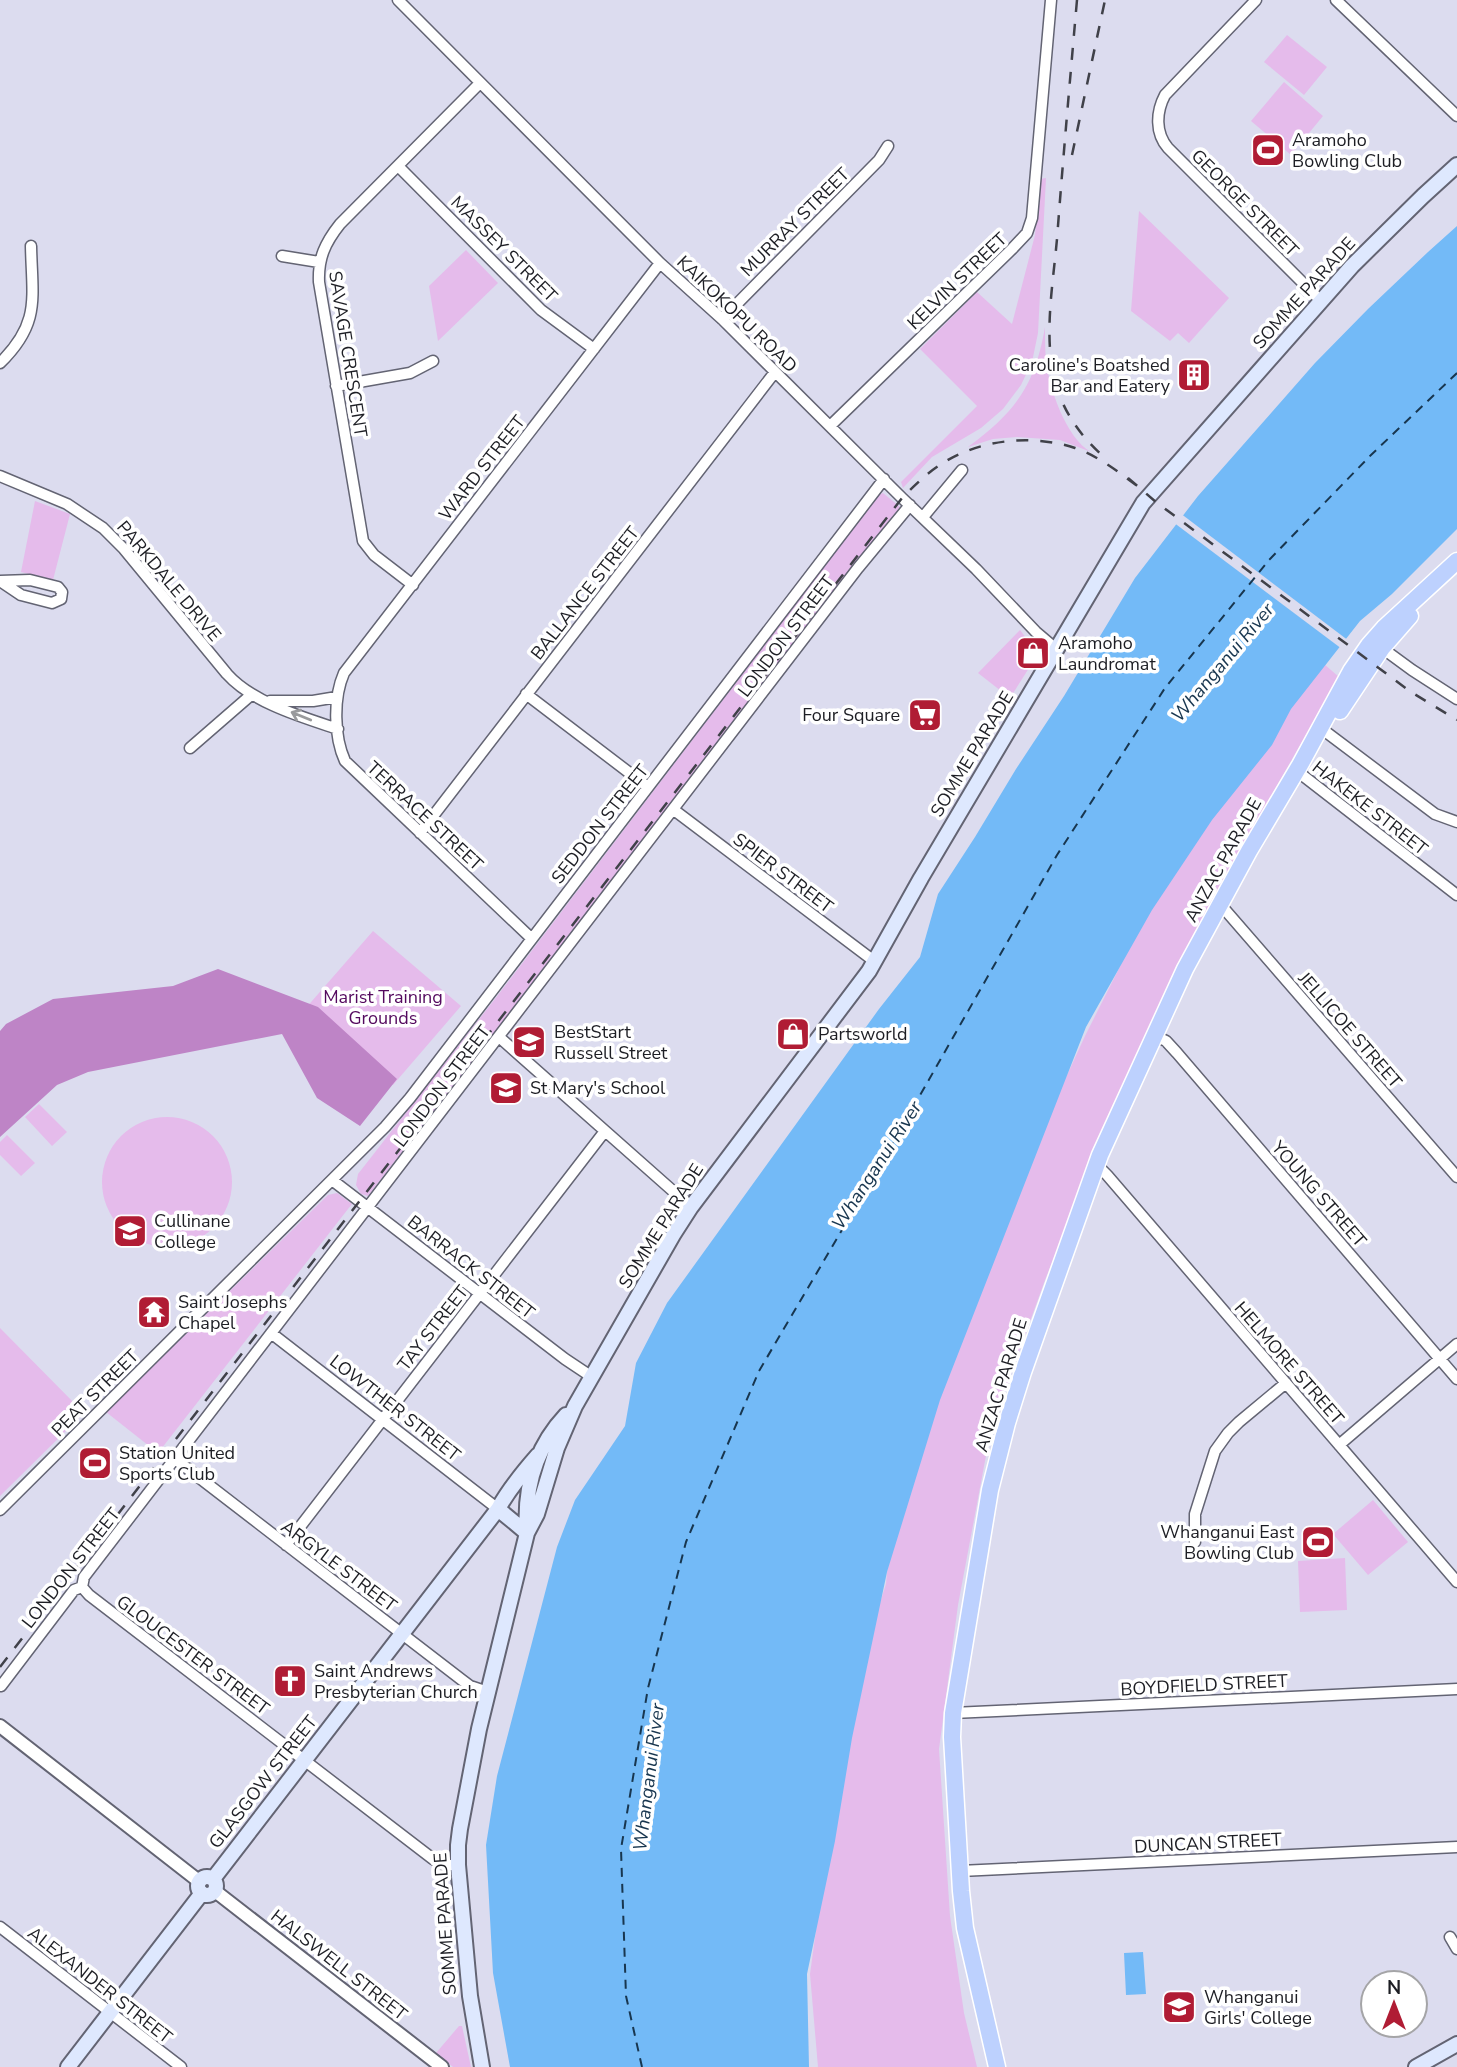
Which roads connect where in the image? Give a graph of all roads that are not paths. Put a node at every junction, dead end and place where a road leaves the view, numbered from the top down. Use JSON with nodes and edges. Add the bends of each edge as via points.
{"nodes":[{"id":1,"x":398,"y":0,"type":"edge"},
{"id":2,"x":1051,"y":0,"type":"edge"},
{"id":3,"x":1256,"y":0,"type":"edge"},
{"id":4,"x":1336,"y":0,"type":"edge"},
{"id":5,"x":480,"y":83,"type":"junction"},
{"id":6,"x":1457,"y":116,"type":"edge"},
{"id":7,"x":888,"y":146,"type":"dead end"},
{"id":8,"x":398,"y":166,"type":"junction"},
{"id":9,"x":1457,"y":166,"type":"edge"},
{"id":10,"x":31,"y":246,"type":"dead end"},
{"id":11,"x":282,"y":256,"type":"dead end"},
{"id":12,"x":319,"y":262,"type":"junction"},
{"id":13,"x":660,"y":262,"type":"junction"},
{"id":14,"x":1321,"y":301,"type":"junction"},
{"id":15,"x":722,"y":319,"type":"junction"},
{"id":16,"x":594,"y":349,"type":"junction"},
{"id":17,"x":433,"y":361,"type":"dead end"},
{"id":18,"x":0,"y":363,"type":"edge"},
{"id":19,"x":775,"y":372,"type":"junction"},
{"id":20,"x":336,"y":386,"type":"junction"},
{"id":21,"x":830,"y":426,"type":"junction"},
{"id":22,"x":962,"y":470,"type":"dead end"},
{"id":23,"x":0,"y":476,"type":"edge"},
{"id":24,"x":884,"y":479,"type":"junction"},
{"id":25,"x":910,"y":505,"type":"junction"},
{"id":26,"x":923,"y":517,"type":"junction"},
{"id":27,"x":1455,"y":564,"type":"edge"},
{"id":28,"x":0,"y":581,"type":"edge"},
{"id":29,"x":413,"y":585,"type":"junction"},
{"id":30,"x":1382,"y":648,"type":"junction"},
{"id":31,"x":1056,"y":649,"type":"junction"},
{"id":32,"x":526,"y":694,"type":"junction"},
{"id":33,"x":251,"y":695,"type":"junction"},
{"id":34,"x":338,"y":697,"type":"junction"},
{"id":35,"x":1457,"y":699,"type":"edge"},
{"id":36,"x":266,"y":701,"type":"junction"},
{"id":37,"x":338,"y":729,"type":"junction"},
{"id":38,"x":1326,"y":732,"type":"junction"},
{"id":39,"x":190,"y":748,"type":"dead end"},
{"id":40,"x":1298,"y":768,"type":"junction"},
{"id":41,"x":648,"y":787,"type":"junction"},
{"id":42,"x":674,"y":810,"type":"junction"},
{"id":43,"x":1457,"y":822,"type":"edge"},
{"id":44,"x":420,"y":833,"type":"junction"},
{"id":45,"x":1457,"y":895,"type":"edge"},
{"id":46,"x":1220,"y":904,"type":"junction"},
{"id":47,"x":531,"y":938,"type":"junction"},
{"id":48,"x":874,"y":961,"type":"junction"},
{"id":49,"x":1153,"y":1035,"type":"junction"},
{"id":50,"x":499,"y":1037,"type":"junction"},
{"id":51,"x":605,"y":1131,"type":"junction"},
{"id":52,"x":1095,"y":1168,"type":"junction"},
{"id":53,"x":1457,"y":1177,"type":"edge"},
{"id":54,"x":332,"y":1180,"type":"junction"},
{"id":55,"x":691,"y":1207,"type":"junction"},
{"id":56,"x":369,"y":1208,"type":"junction"},
{"id":57,"x":480,"y":1294,"type":"junction"},
{"id":58,"x":271,"y":1333,"type":"junction"},
{"id":59,"x":1457,"y":1344,"type":"edge"},
{"id":60,"x":1440,"y":1359,"type":"junction"},
{"id":61,"x":592,"y":1377,"type":"junction"},
{"id":62,"x":1457,"y":1379,"type":"edge"},
{"id":63,"x":1286,"y":1383,"type":"junction"},
{"id":64,"x":575,"y":1405,"type":"junction"},
{"id":65,"x":383,"y":1419,"type":"junction"},
{"id":66,"x":1339,"y":1445,"type":"junction"},
{"id":67,"x":557,"y":1448,"type":"junction"},
{"id":68,"x":538,"y":1455,"type":"junction"},
{"id":69,"x":175,"y":1459,"type":"junction"},
{"id":70,"x":531,"y":1481,"type":"junction"},
{"id":71,"x":498,"y":1509,"type":"junction"},
{"id":72,"x":0,"y":1510,"type":"edge"},
{"id":73,"x":527,"y":1533,"type":"junction"},
{"id":74,"x":1195,"y":1542,"type":"dead end"},
{"id":75,"x":286,"y":1545,"type":"junction"},
{"id":76,"x":1457,"y":1582,"type":"edge"},
{"id":77,"x":82,"y":1587,"type":"junction"},
{"id":78,"x":402,"y":1634,"type":"junction"},
{"id":79,"x":1,"y":1686,"type":"edge"},
{"id":80,"x":1457,"y":1689,"type":"edge"},
{"id":81,"x":488,"y":1692,"type":"junction"},
{"id":82,"x":953,"y":1713,"type":"junction"},
{"id":83,"x":0,"y":1727,"type":"edge"},
{"id":84,"x":304,"y":1760,"type":"junction"},
{"id":85,"x":1457,"y":1847,"type":"edge"},
{"id":86,"x":458,"y":1865,"type":"junction"},
{"id":87,"x":960,"y":1871,"type":"junction"},
{"id":88,"x":207,"y":1886,"type":"junction"},
{"id":89,"x":0,"y":1927,"type":"edge"},
{"id":90,"x":1450,"y":1937,"type":"dead end"},
{"id":91,"x":1457,"y":1949,"type":"edge"},
{"id":92,"x":110,"y":2012,"type":"junction"},
{"id":93,"x":1457,"y":2043,"type":"edge"},
{"id":94,"x":439,"y":2066,"type":"edge"},
{"id":95,"x":68,"y":2067,"type":"edge"},
{"id":96,"x":181,"y":2067,"type":"edge"},
{"id":97,"x":482,"y":2067,"type":"edge"},
{"id":98,"x":998,"y":2067,"type":"edge"},
{"id":99,"x":1416,"y":2067,"type":"edge"}],
"edges":[{"from":1,"to":5,"type":"street","name":"KAIKOKOPU ROAD"},
{"from":2,"to":21,"type":"street","name":"KELVIN STREET","via":[[1029,228]]},
{"from":3,"to":14,"type":"street","name":"GEORGE STREET","via":[[1165,94],[1158,121],[1160,136]]},
{"from":4,"to":6,"type":"street"},
{"from":5,"to":8,"type":"street","name":"SAVAGE CRESCENT"},
{"from":5,"to":13,"type":"street","name":"KAIKOKOPU ROAD"},
{"from":7,"to":15,"type":"street","name":"MURRAY STREET"},
{"from":8,"to":12,"type":"street","name":"SAVAGE CRESCENT","via":[[340,224]]},
{"from":8,"to":16,"type":"street","name":"MASSEY STREET","via":[[541,310]]},
{"from":9,"to":14,"type":"main road","name":"SOMME PARADE"},
{"from":10,"to":18,"type":"street","via":[[31,315],[20,340]]},
{"from":11,"to":12,"type":"street"},
{"from":12,"to":20,"type":"street","name":"SAVAGE CRESCENT"},
{"from":13,"to":15,"type":"street","name":"KAIKOKOPU ROAD"},
{"from":13,"to":16,"type":"street","name":"WARD STREET"},
{"from":14,"to":31,"type":"main road","name":"SOMME PARADE","via":[[1149,495]]},
{"from":15,"to":19,"type":"street","name":"KAIKOKOPU ROAD"},
{"from":16,"to":29,"type":"street","name":"WARD STREET"},
{"from":17,"to":20,"type":"street","via":[[410,373]]},
{"from":19,"to":21,"type":"street","name":"KAIKOKOPU ROAD"},
{"from":19,"to":32,"type":"street","name":"BALLANCE STREET"},
{"from":20,"to":29,"type":"street","name":"SAVAGE CRESCENT","via":[[363,541]]},
{"from":21,"to":24,"type":"street","name":"KAIKOKOPU ROAD"},
{"from":22,"to":26,"type":"street"},
{"from":23,"to":33,"type":"street","name":"PARKDALE DRIVE","via":[[67,504],[103,528],[227,674]]},
{"from":24,"to":25,"type":"street","name":"KAIKOKOPU ROAD"},
{"from":24,"to":41,"type":"street","name":"SEDDON STREET"},
{"from":25,"to":26,"type":"street","name":"KAIKOKOPU ROAD"},
{"from":25,"to":42,"type":"street","name":"LONDON STREET"},
{"from":26,"to":31,"type":"street","name":"KAIKOKOPU ROAD"},
{"from":27,"to":30,"type":"main road","name":"ANZAC PARADE"},
{"from":27,"to":40,"type":"main road","name":"ANZAC PARADE","via":[[1369,645]]},
{"from":28,"to":28,"type":"street","via":[[38,582],[58,587],[62,595],[56,603],[48,603],[21,595]]},
{"from":29,"to":34,"type":"street","name":"WARD STREET","via":[[344,673]]},
{"from":30,"to":35,"type":"street"},
{"from":30,"to":38,"type":"main road","name":"ANZAC PARADE"},
{"from":31,"to":48,"type":"main road","name":"SOMME PARADE"},
{"from":32,"to":41,"type":"street"},
{"from":32,"to":44,"type":"street","name":"BALLANCE STREET"},
{"from":33,"to":36,"type":"street","name":"PARKDALE DRIVE"},
{"from":33,"to":39,"type":"street"},
{"from":34,"to":36,"type":"street","name":"PARKDALE DRIVE"},
{"from":34,"to":37,"type":"street","name":"TERRACE STREET"},
{"from":37,"to":36,"type":"street","name":"PARKDALE DRIVE","one_way":true},
{"from":37,"to":44,"type":"street","name":"TERRACE STREET","via":[[345,761]]},
{"from":38,"to":40,"type":"main road","name":"ANZAC PARADE"},
{"from":38,"to":43,"type":"street","via":[[1435,814]]},
{"from":40,"to":45,"type":"street","name":"HAKEKE STREET"},
{"from":40,"to":46,"type":"main road","name":"ANZAC PARADE"},
{"from":41,"to":47,"type":"street","name":"SEDDON STREET"},
{"from":42,"to":48,"type":"street","name":"SPIER STREET"},
{"from":42,"to":50,"type":"street","name":"LONDON STREET"},
{"from":44,"to":47,"type":"street","name":"TERRACE STREET"},
{"from":46,"to":49,"type":"main road","name":"ANZAC PARADE"},
{"from":46,"to":53,"type":"street","name":"JELLICOE STREET"},
{"from":47,"to":54,"type":"street","name":"SEDDON STREET","via":[[410,1098]]},
{"from":48,"to":55,"type":"main road","name":"SOMME PARADE"},
{"from":49,"to":52,"type":"main road","name":"ANZAC PARADE"},
{"from":49,"to":60,"type":"street","name":"YOUNG STREET","via":[[1177,1053]]},
{"from":50,"to":51,"type":"street"},
{"from":50,"to":56,"type":"street","name":"LONDON STREET"},
{"from":51,"to":55,"type":"street"},
{"from":51,"to":57,"type":"street","name":"TAY STREET"},
{"from":52,"to":63,"type":"street","name":"HELMORE STREET","via":[[1107,1175]]},
{"from":52,"to":82,"type":"main road","name":"ANZAC PARADE","via":[[1023,1372],[989,1490]]},
{"from":54,"to":56,"type":"street","name":"BARRACK STREET"},
{"from":54,"to":72,"type":"street","name":"PEAT STREET"},
{"from":55,"to":61,"type":"main road","name":"SOMME PARADE"},
{"from":56,"to":57,"type":"street","name":"BARRACK STREET"},
{"from":56,"to":58,"type":"street","name":"LONDON STREET"},
{"from":57,"to":61,"type":"street","name":"BARRACK STREET"},
{"from":57,"to":65,"type":"street","name":"TAY STREET"},
{"from":58,"to":65,"type":"street","name":"LOWTHER STREET"},
{"from":58,"to":69,"type":"street","name":"LONDON STREET"},
{"from":59,"to":60,"type":"street"},
{"from":60,"to":62,"type":"street","name":"YOUNG STREET"},
{"from":60,"to":66,"type":"street"},
{"from":61,"to":64,"type":"main road","name":"SOMME PARADE"},
{"from":63,"to":66,"type":"street","name":"HELMORE STREET"},
{"from":63,"to":74,"type":"street","via":[[1228,1433],[1215,1451],[1195,1514]]},
{"from":64,"to":67,"type":"main road","name":"SOMME PARADE"},
{"from":64,"to":68,"type":"main road","name":"SOMME PARADE"},
{"from":65,"to":71,"type":"street","name":"LOWTHER STREET"},
{"from":65,"to":75,"type":"street","name":"TAY STREET"},
{"from":66,"to":76,"type":"street","name":"HELMORE STREET"},
{"from":67,"to":70,"type":"main road","name":"GLASGOW STREET"},
{"from":67,"to":73,"type":"main road","name":"SOMME PARADE"},
{"from":68,"to":70,"type":"main road","name":"SOMME PARADE"},
{"from":68,"to":71,"type":"main road","name":"GLASGOW STREET"},
{"from":69,"to":75,"type":"street","name":"ARGYLE STREET"},
{"from":69,"to":77,"type":"street","name":"LONDON STREET","via":[[84,1577]]},
{"from":70,"to":71,"type":"main road","name":"GLASGOW STREET"},
{"from":70,"to":73,"type":"main road","name":"SOMME PARADE","via":[[525,1512]]},
{"from":71,"to":73,"type":"main road"},
{"from":71,"to":78,"type":"main road","name":"GLASGOW STREET"},
{"from":73,"to":81,"type":"main road","name":"SOMME PARADE"},
{"from":75,"to":78,"type":"street","name":"ARGYLE STREET"},
{"from":77,"to":79,"type":"street","name":"LONDON STREET","via":[[75,1590]]},
{"from":77,"to":84,"type":"street","name":"GLOUCESTER STREET"},
{"from":78,"to":81,"type":"street","name":"ARGYLE STREET","via":[[470,1686]]},
{"from":78,"to":84,"type":"main road","name":"GLASGOW STREET"},
{"from":80,"to":82,"type":"street","name":"BOYDFIELD STREET"},
{"from":81,"to":86,"type":"main road","name":"SOMME PARADE","via":[[460,1829]]},
{"from":82,"to":87,"type":"main road","name":"ANZAC PARADE"},
{"from":83,"to":88,"type":"street","name":"HALSWELL STREET"},
{"from":84,"to":86,"type":"street","name":"GLOUCESTER STREET","via":[[433,1859]]},
{"from":84,"to":88,"type":"main road","name":"GLASGOW STREET"},
{"from":85,"to":87,"type":"street","name":"DUNCAN STREET"},
{"from":86,"to":97,"type":"main road","name":"SOMME PARADE","via":[[470,1996]]},
{"from":87,"to":98,"type":"main road","name":"ANZAC PARADE","via":[[968,1949]]},
{"from":88,"to":92,"type":"main road","name":"GLASGOW STREET"},
{"from":88,"to":94,"type":"street","name":"HALSWELL STREET"},
{"from":89,"to":92,"type":"street","name":"ALEXANDER STREET"},
{"from":90,"to":91,"type":"street"},
{"from":92,"to":95,"type":"main road","name":"GLASGOW STREET"},
{"from":92,"to":96,"type":"street","name":"ALEXANDER STREET"},
{"from":93,"to":99,"type":"main road"}]}
